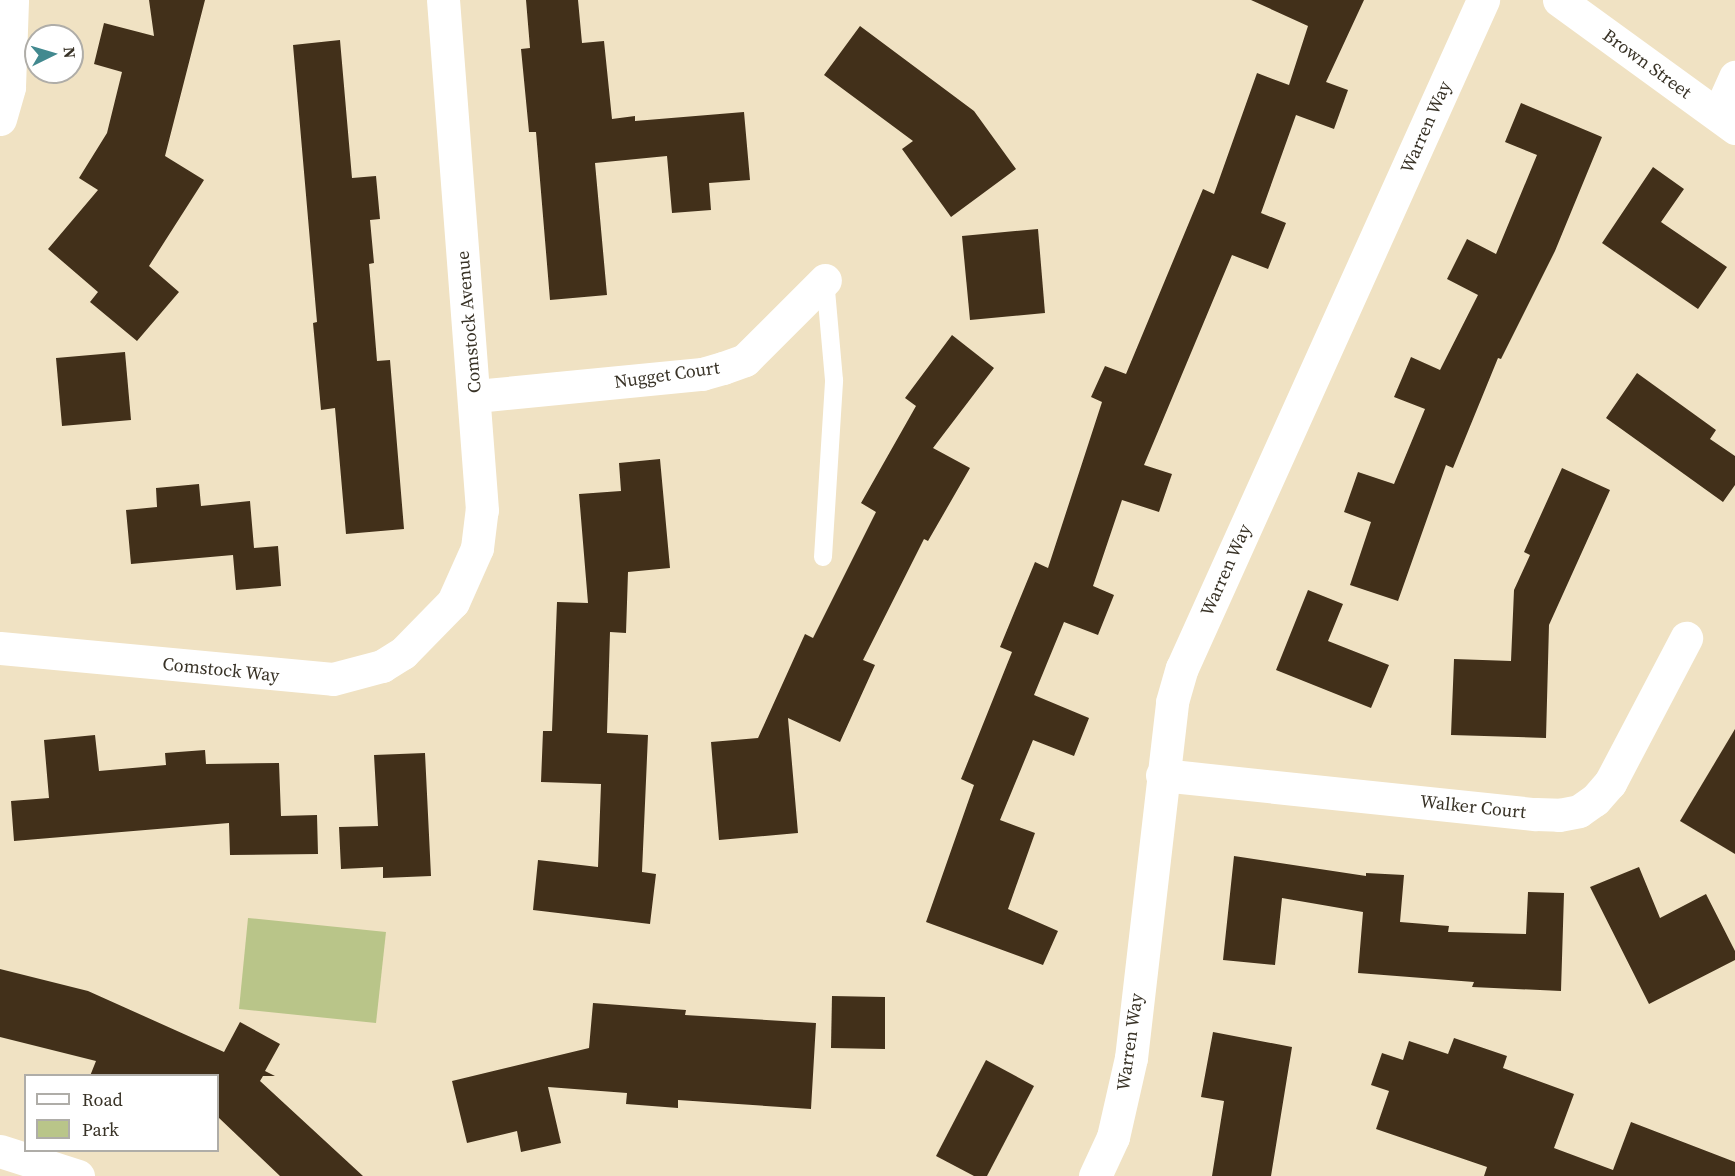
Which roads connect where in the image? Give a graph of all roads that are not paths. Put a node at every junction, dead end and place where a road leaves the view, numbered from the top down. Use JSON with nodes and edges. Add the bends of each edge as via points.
{"nodes":[{"id":1,"x":12,"y":0,"type":"edge"},
{"id":2,"x":442,"y":0,"type":"edge"},
{"id":3,"x":1483,"y":0,"type":"edge"},
{"id":4,"x":1559,"y":0,"type":"edge"},
{"id":5,"x":1735,"y":77,"type":"edge"},
{"id":6,"x":0,"y":119,"type":"edge"},
{"id":7,"x":1726,"y":122,"type":"edge"},
{"id":8,"x":825,"y":280,"type":"joint"},
{"id":9,"x":476,"y":396,"type":"junction"},
{"id":10,"x":823,"y":557,"type":"dead end"},
{"id":11,"x":429,"y":630,"type":"joint"},
{"id":12,"x":1686,"y":638,"type":"dead end"},
{"id":13,"x":0,"y":648,"type":"edge"},
{"id":14,"x":1162,"y":775,"type":"junction"},
{"id":15,"x":0,"y":1151,"type":"edge"},
{"id":16,"x":78,"y":1176,"type":"edge"},
{"id":17,"x":1095,"y":1176,"type":"edge"}],
"edges":[{"from":1,"to":6,"type":"street","via":[[9,87]]},
{"from":2,"to":9,"type":"street","name":"Comstock Avenue"},
{"from":3,"to":14,"type":"street","name":"Warren Way","via":[[1182,668],[1172,702]]},
{"from":4,"to":7,"type":"street","name":"Brown Street"},
{"from":5,"to":7,"type":"street"},
{"from":8,"to":9,"type":"street","name":"Nugget Court","via":[[752,354],[723,368],[702,374]]},
{"from":8,"to":10,"type":"lane","via":[[834,380]]},
{"from":9,"to":11,"type":"street","name":"Comstock Avenue","via":[[482,510],[477,548],[453,602]]},
{"from":11,"to":13,"type":"street","name":"Comstock Way","via":[[382,666],[333,679]]},
{"from":12,"to":14,"type":"street","name":"Walker Court","via":[[1610,783],[1579,811],[1536,814]]},
{"from":14,"to":17,"type":"street","name":"Warren Way","via":[[1131,1058],[1113,1137]]},
{"from":15,"to":16,"type":"street"}]}
